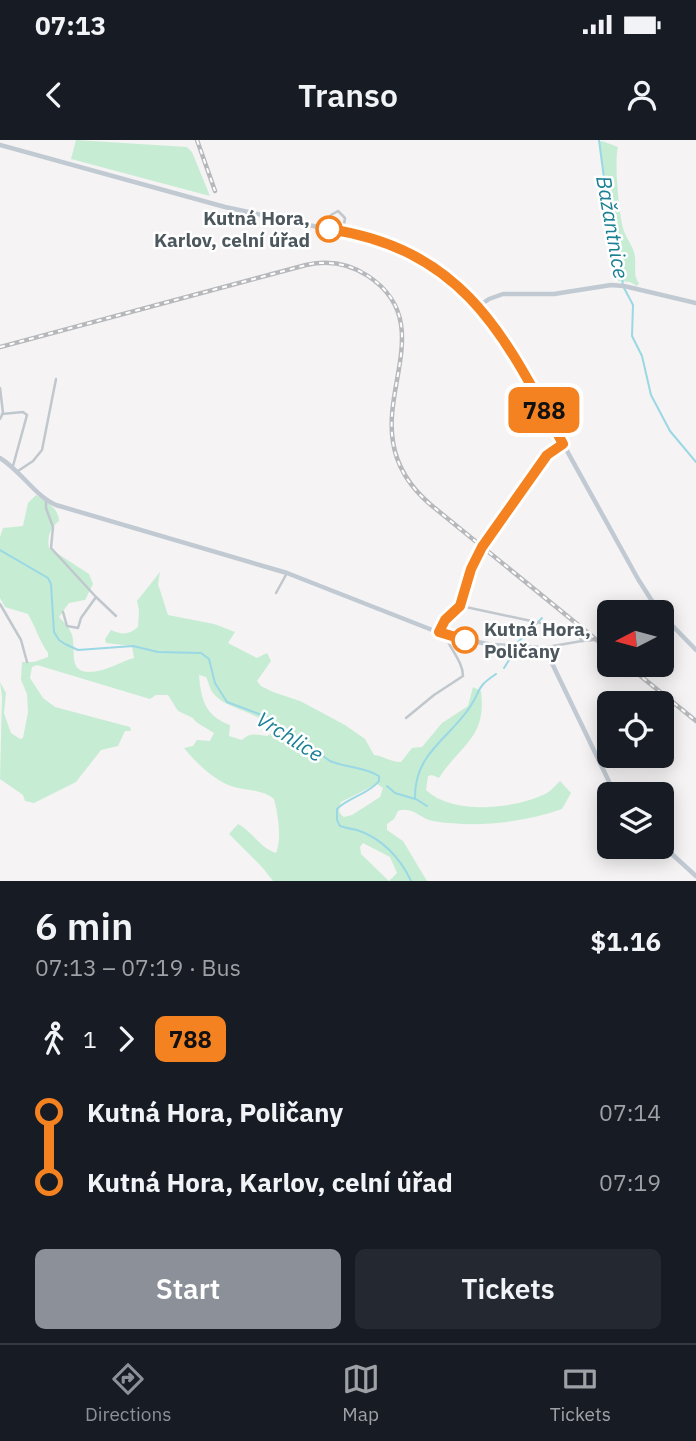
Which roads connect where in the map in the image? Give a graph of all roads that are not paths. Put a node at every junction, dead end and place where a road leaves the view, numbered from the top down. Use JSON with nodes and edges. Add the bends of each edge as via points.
{"nodes":[{"id":1,"x":0,"y":145,"type":"edge"},
{"id":2,"x":327,"y":228,"type":"junction"},
{"id":3,"x":343,"y":231,"type":"junction"},
{"id":4,"x":696,"y":303,"type":"edge"},
{"id":5,"x":479,"y":306,"type":"junction"},
{"id":6,"x":56,"y":379,"type":"dead end"},
{"id":7,"x":0,"y":388,"type":"edge"},
{"id":8,"x":2,"y":414,"type":"junction"},
{"id":9,"x":0,"y":419,"type":"edge"},
{"id":10,"x":563,"y":444,"type":"junction"},
{"id":11,"x":0,"y":458,"type":"edge"},
{"id":12,"x":16,"y":468,"type":"junction"},
{"id":13,"x":46,"y":500,"type":"junction"},
{"id":14,"x":287,"y":573,"type":"junction"},
{"id":15,"x":276,"y":593,"type":"dead end"},
{"id":16,"x":96,"y":597,"type":"junction"},
{"id":17,"x":651,"y":600,"type":"edge"},
{"id":18,"x":0,"y":604,"type":"edge"},
{"id":19,"x":460,"y":606,"type":"junction"},
{"id":20,"x":62,"y":612,"type":"dead end"},
{"id":21,"x":116,"y":616,"type":"dead end"},
{"id":22,"x":674,"y":628,"type":"edge"},
{"id":23,"x":439,"y":632,"type":"junction"},
{"id":24,"x":446,"y":635,"type":"junction"},
{"id":25,"x":597,"y":640,"type":"edge"},
{"id":26,"x":582,"y":641,"type":"junction"},
{"id":27,"x":541,"y":648,"type":"junction"},
{"id":28,"x":696,"y":650,"type":"edge"},
{"id":29,"x":27,"y":662,"type":"dead end"},
{"id":30,"x":406,"y":718,"type":"dead end"},
{"id":31,"x":609,"y":782,"type":"edge"},
{"id":32,"x":674,"y":856,"type":"edge"},
{"id":33,"x":696,"y":876,"type":"edge"}],
"edges":[{"from":1,"to":2,"type":"street","via":[[225,206]]},
{"from":2,"to":3,"type":"street"},
{"from":2,"to":3,"type":"street","via":[[331,214],[339,211],[345,218]]},
{"from":3,"to":5,"type":"street","via":[[420,259]]},
{"from":4,"to":5,"type":"street","via":[[611,285],[554,294],[503,294]]},
{"from":5,"to":10,"type":"street","via":[[511,349]]},
{"from":6,"to":12,"type":"street","via":[[42,450],[33,461]]},
{"from":7,"to":8,"type":"street"},
{"from":8,"to":9,"type":"street"},
{"from":8,"to":12,"type":"street","via":[[27,415]]},
{"from":10,"to":17,"type":"street"},
{"from":10,"to":19,"type":"street","via":[[549,453],[482,547]]},
{"from":11,"to":12,"type":"street"},
{"from":12,"to":13,"type":"street"},
{"from":13,"to":14,"type":"street"},
{"from":13,"to":16,"type":"street","via":[[54,527],[51,548]]},
{"from":14,"to":15,"type":"street"},
{"from":14,"to":23,"type":"street"},
{"from":16,"to":20,"type":"street","via":[[78,628],[67,625]]},
{"from":16,"to":21,"type":"street"},
{"from":18,"to":29,"type":"street","via":[[21,640]]},
{"from":19,"to":23,"type":"street"},
{"from":19,"to":26,"type":"street","via":[[569,629]]},
{"from":22,"to":28,"type":"street"},
{"from":23,"to":24,"type":"street"},
{"from":24,"to":27,"type":"street"},
{"from":24,"to":30,"type":"street","via":[[463,676]]},
{"from":25,"to":26,"type":"street"},
{"from":26,"to":27,"type":"street"},
{"from":27,"to":31,"type":"street"},
{"from":32,"to":33,"type":"street"}]}
